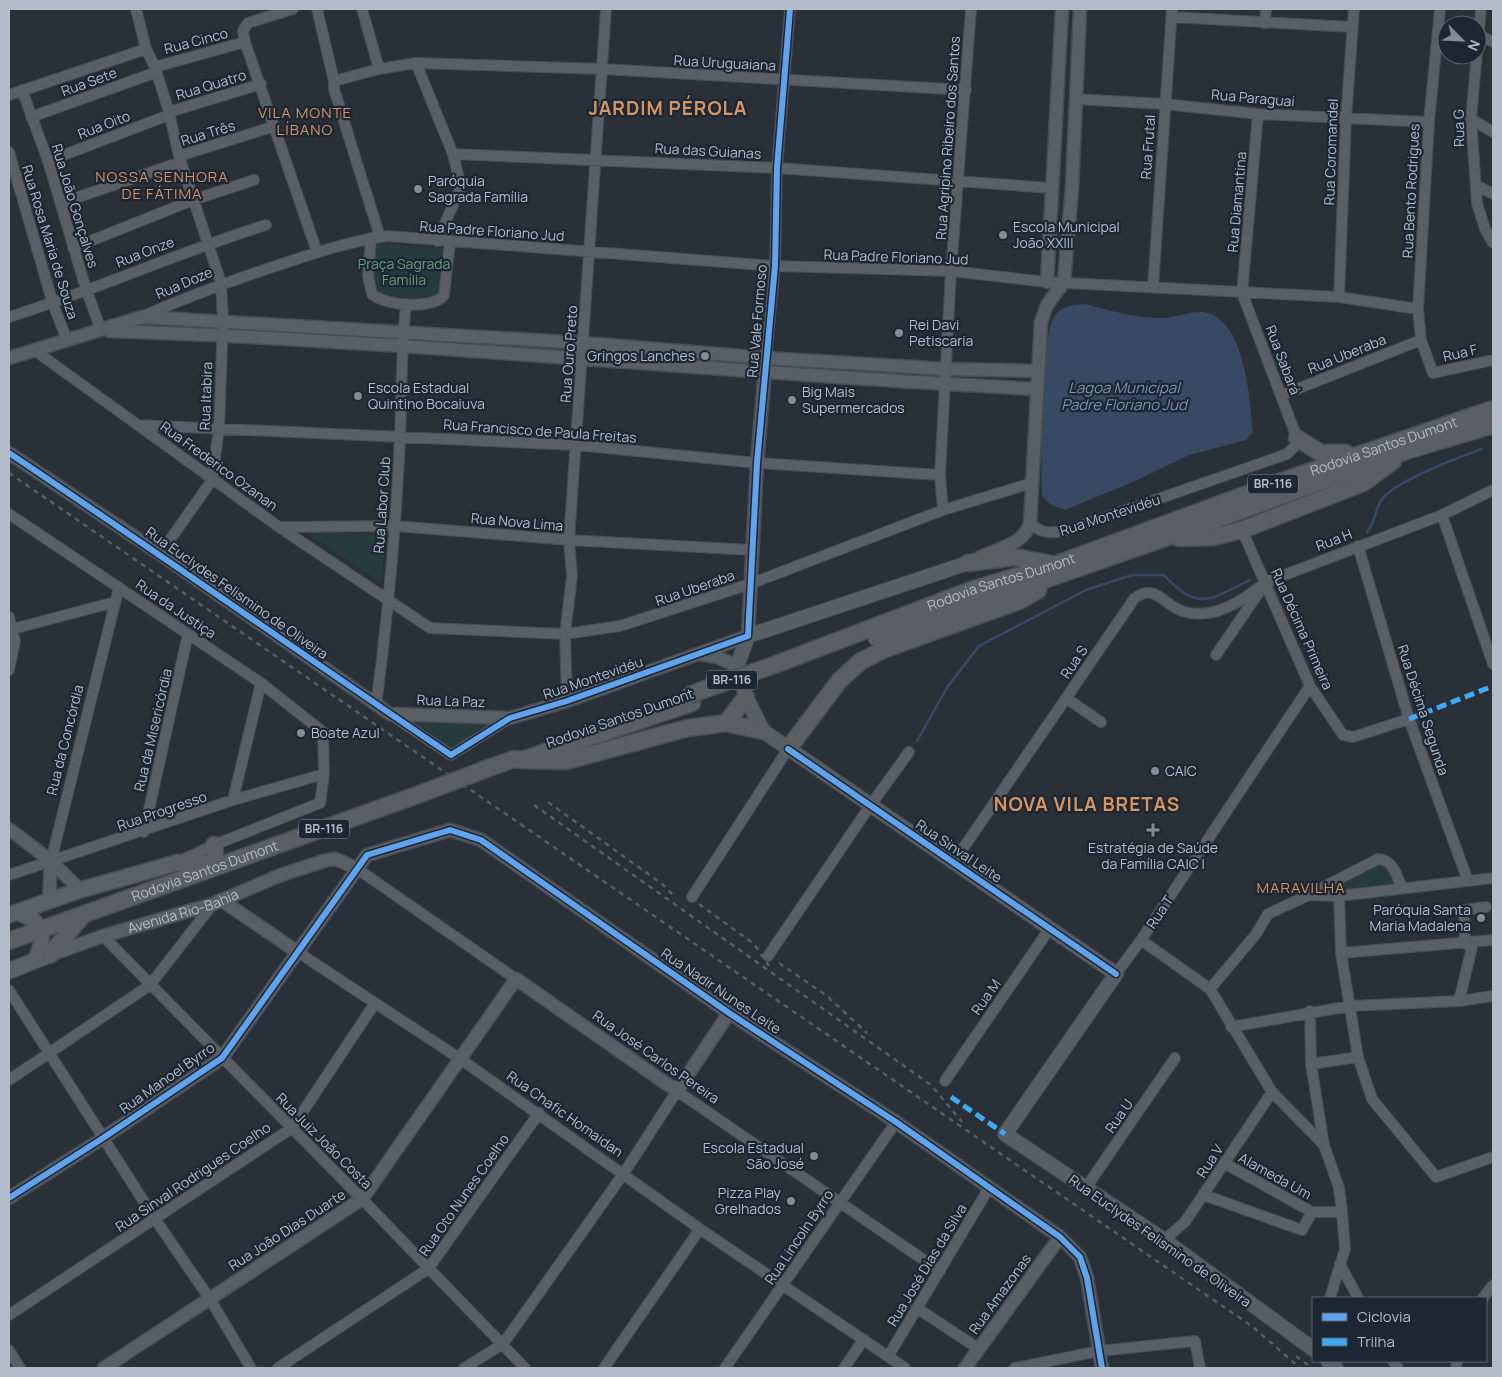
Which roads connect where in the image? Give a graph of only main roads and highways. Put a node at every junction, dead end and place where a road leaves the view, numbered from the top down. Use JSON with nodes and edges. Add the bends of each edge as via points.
{"nodes":[{"id":1,"x":1493,"y":409,"type":"edge"},
{"id":2,"x":1493,"y":425,"type":"edge"},
{"id":3,"x":1297,"y":438,"type":"road end"},
{"id":4,"x":1409,"y":450,"type":"junction"},
{"id":5,"x":1368,"y":451,"type":"junction"},
{"id":6,"x":1162,"y":539,"type":"junction"},
{"id":7,"x":968,"y":563,"type":"junction"},
{"id":8,"x":1061,"y":568,"type":"junction"},
{"id":9,"x":974,"y":589,"type":"junction"},
{"id":10,"x":748,"y":636,"type":"joint"},
{"id":11,"x":737,"y":666,"type":"joint"},
{"id":12,"x":775,"y":670,"type":"junction"},
{"id":13,"x":746,"y":697,"type":"junction"},
{"id":14,"x":726,"y":723,"type":"junction"},
{"id":15,"x":763,"y":731,"type":"junction"},
{"id":16,"x":788,"y":749,"type":"junction"},
{"id":17,"x":518,"y":760,"type":"junction"},
{"id":18,"x":214,"y":845,"type":"road end"},
{"id":19,"x":176,"y":863,"type":"joint"},
{"id":20,"x":222,"y":864,"type":"junction"},
{"id":21,"x":85,"y":913,"type":"junction"},
{"id":22,"x":14,"y":914,"type":"edge"},
{"id":23,"x":41,"y":929,"type":"junction"},
{"id":24,"x":9,"y":941,"type":"edge"},
{"id":25,"x":43,"y":957,"type":"junction"},
{"id":26,"x":9,"y":971,"type":"edge"},
{"id":27,"x":1116,"y":974,"type":"joint"},
{"id":28,"x":1005,"y":1134,"type":"joint"},
{"id":29,"x":1312,"y":1348,"type":"edge"}],
"edges":[{"from":1,"to":5,"type":"highway","name":"Rodovia Santos Dumont","number":"BR-116"},
{"from":2,"to":4,"type":"highway","name":"Rodovia Santos Dumont","number":"BR-116"},
{"from":3,"to":5,"type":"highway","via":[[1321,453],[1333,455]]},
{"from":4,"to":6,"type":"highway","name":"Rodovia Santos Dumont","number":"BR-116"},
{"from":4,"to":6,"type":"highway","via":[[1362,484],[1242,530],[1213,537]]},
{"from":5,"to":8,"type":"highway","name":"Rodovia Santos Dumont","number":"BR-116"},
{"from":6,"to":8,"type":"highway","name":"Rodovia Santos Dumont","number":"BR-116"},
{"from":7,"to":8,"type":"highway","via":[[1014,557]]},
{"from":7,"to":9,"type":"highway","via":[[976,566],[981,574],[980,583]]},
{"from":7,"to":10,"type":"main road","name":"Rua Montevidéu"},
{"from":8,"to":9,"type":"highway","name":"Rodovia Santos Dumont","number":"BR-116"},
{"from":8,"to":12,"type":"highway","name":"Rodovia Santos Dumont","number":"BR-116"},
{"from":8,"to":16,"type":"highway","via":[[1019,601],[885,649],[862,661],[839,681]]},
{"from":9,"to":12,"type":"highway","name":"Rodovia Santos Dumont","number":"BR-116"},
{"from":10,"to":11,"type":"main road","name":"Rua Vale Formoso"},
{"from":11,"to":13,"type":"main road","name":"Rua Sinval Leite"},
{"from":12,"to":17,"type":"highway","name":"Rodovia Santos Dumont","number":"BR-116","bridge":true,"via":[[518,753]]},
{"from":13,"to":14,"type":"highway"},
{"from":13,"to":15,"type":"main road","name":"Rua Sinval Leite"},
{"from":14,"to":15,"type":"highway"},
{"from":14,"to":17,"type":"highway","via":[[688,728],[566,761]]},
{"from":15,"to":16,"type":"main road","name":"Rua Sinval Leite"},
{"from":16,"to":27,"type":"main road","name":"Rua Sinval Leite"},
{"from":17,"to":20,"type":"highway","name":"Rodovia Santos Dumont","number":"BR-116","bridge":true},
{"from":18,"to":20,"type":"highway"},
{"from":19,"to":20,"type":"highway"},
{"from":19,"to":22,"type":"main road","via":[[80,890]]},
{"from":20,"to":21,"type":"highway","name":"Rodovia Santos Dumont","number":"BR-116"},
{"from":21,"to":23,"type":"highway","name":"Rodovia Santos Dumont","number":"BR-116"},
{"from":21,"to":25,"type":"highway"},
{"from":22,"to":23,"type":"main road","via":[[32,919]]},
{"from":23,"to":24,"type":"highway","name":"Rodovia Santos Dumont","number":"BR-116"},
{"from":23,"to":25,"type":"main road"},
{"from":25,"to":26,"type":"main road","name":"Avenida Rio-Bahia"},
{"from":27,"to":28,"type":"main road","name":"Rua T"},
{"from":28,"to":29,"type":"main road","name":"Rua Euclydes Felismino de Oliveira","via":[[1164,1240]]}]}
